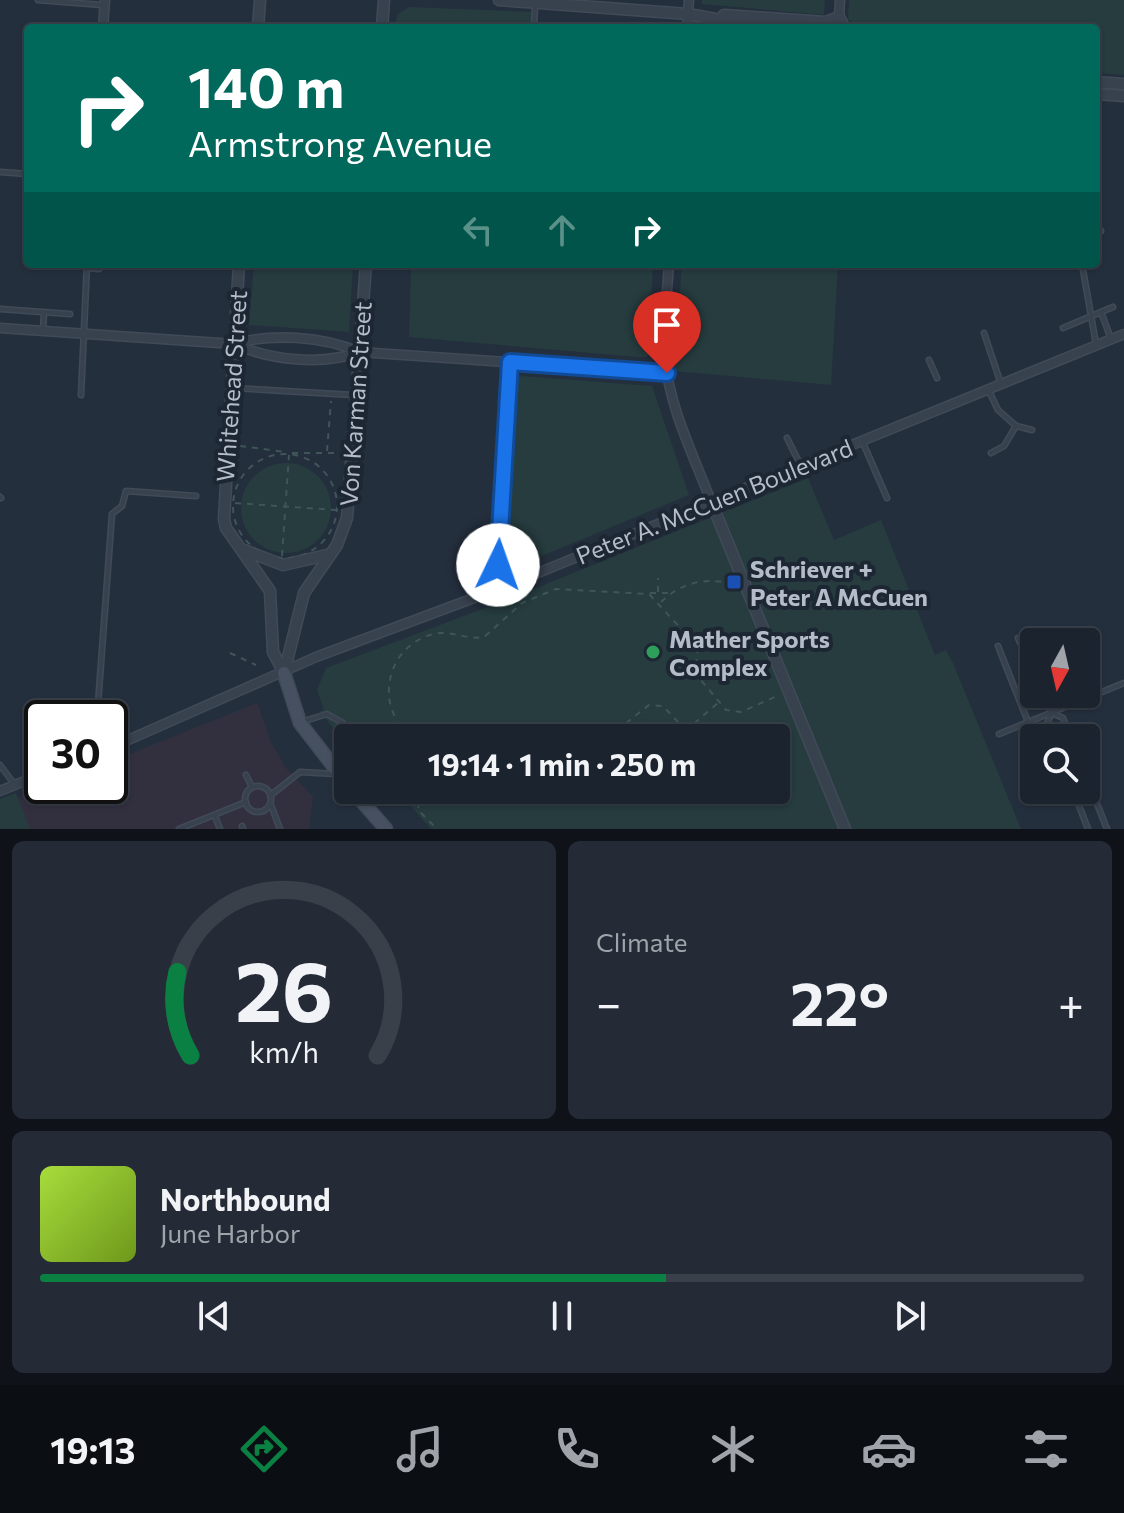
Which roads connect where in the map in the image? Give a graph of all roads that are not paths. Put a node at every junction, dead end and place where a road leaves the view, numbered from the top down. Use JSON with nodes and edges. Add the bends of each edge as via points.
{"nodes":[{"id":1,"x":38,"y":0,"type":"edge"},
{"id":2,"x":260,"y":0,"type":"edge"},
{"id":3,"x":384,"y":0,"type":"edge"},
{"id":4,"x":499,"y":0,"type":"edge"},
{"id":5,"x":689,"y":0,"type":"edge"},
{"id":6,"x":840,"y":0,"type":"edge"},
{"id":7,"x":535,"y":2,"type":"junction"},
{"id":8,"x":105,"y":3,"type":"edge"},
{"id":9,"x":688,"y":14,"type":"junction"},
{"id":10,"x":839,"y":17,"type":"junction"},
{"id":11,"x":103,"y":24,"type":"edge"},
{"id":12,"x":258,"y":24,"type":"edge"},
{"id":13,"x":382,"y":24,"type":"edge"},
{"id":14,"x":534,"y":24,"type":"edge"},
{"id":15,"x":687,"y":24,"type":"edge"},
{"id":16,"x":743,"y":24,"type":"edge"},
{"id":17,"x":843,"y":24,"type":"edge"},
{"id":18,"x":1100,"y":82,"type":"edge"},
{"id":19,"x":1124,"y":84,"type":"edge"},
{"id":20,"x":1100,"y":94,"type":"edge"},
{"id":21,"x":1124,"y":96,"type":"edge"},
{"id":22,"x":0,"y":172,"type":"edge"},
{"id":23,"x":24,"y":174,"type":"edge"},
{"id":24,"x":87,"y":268,"type":"edge"},
{"id":25,"x":95,"y":268,"type":"edge"},
{"id":26,"x":239,"y":268,"type":"edge"},
{"id":27,"x":366,"y":268,"type":"edge"},
{"id":28,"x":669,"y":268,"type":"edge"},
{"id":29,"x":1083,"y":268,"type":"edge"},
{"id":30,"x":99,"y":269,"type":"dead end"},
{"id":31,"x":1113,"y":307,"type":"dead end"},
{"id":32,"x":0,"y":309,"type":"edge"},
{"id":33,"x":1101,"y":312,"type":"junction"},
{"id":34,"x":44,"y":313,"type":"junction"},
{"id":35,"x":70,"y":314,"type":"dead end"},
{"id":36,"x":1090,"y":316,"type":"junction"},
{"id":37,"x":0,"y":328,"type":"edge"},
{"id":38,"x":1063,"y":328,"type":"dead end"},
{"id":39,"x":43,"y":331,"type":"junction"},
{"id":40,"x":82,"y":333,"type":"junction"},
{"id":41,"x":984,"y":333,"type":"dead end"},
{"id":42,"x":1124,"y":334,"type":"edge"},
{"id":43,"x":1111,"y":339,"type":"junction"},
{"id":44,"x":234,"y":344,"type":"junction"},
{"id":45,"x":1096,"y":345,"type":"junction"},
{"id":46,"x":359,"y":352,"type":"junction"},
{"id":47,"x":929,"y":360,"type":"dead end"},
{"id":48,"x":510,"y":362,"type":"junction"},
{"id":49,"x":667,"y":373,"type":"junction"},
{"id":50,"x":937,"y":378,"type":"dead end"},
{"id":51,"x":1001,"y":384,"type":"junction"},
{"id":52,"x":231,"y":388,"type":"junction"},
{"id":53,"x":988,"y":389,"type":"junction"},
{"id":54,"x":81,"y":395,"type":"dead end"},
{"id":55,"x":356,"y":395,"type":"junction"},
{"id":56,"x":1016,"y":426,"type":"junction"},
{"id":57,"x":1032,"y":430,"type":"dead end"},
{"id":58,"x":787,"y":438,"type":"dead end"},
{"id":59,"x":862,"y":441,"type":"junction"},
{"id":60,"x":991,"y":453,"type":"dead end"},
{"id":61,"x":801,"y":466,"type":"junction"},
{"id":62,"x":196,"y":496,"type":"dead end"},
{"id":63,"x":887,"y":498,"type":"dead end"},
{"id":64,"x":712,"y":504,"type":"junction"},
{"id":65,"x":239,"y":547,"type":"junction"},
{"id":66,"x":331,"y":554,"type":"junction"},
{"id":67,"x":506,"y":586,"type":"junction"},
{"id":68,"x":1018,"y":638,"type":"dead end"},
{"id":69,"x":1020,"y":642,"type":"edge"},
{"id":70,"x":998,"y":646,"type":"dead end"},
{"id":71,"x":284,"y":673,"type":"junction"},
{"id":72,"x":1124,"y":683,"type":"edge"},
{"id":73,"x":98,"y":700,"type":"edge"},
{"id":74,"x":1050,"y":708,"type":"edge"},
{"id":75,"x":1052,"y":713,"type":"junction"},
{"id":76,"x":1028,"y":722,"type":"junction"},
{"id":77,"x":300,"y":723,"type":"junction"},
{"id":78,"x":344,"y":724,"type":"edge"},
{"id":79,"x":1047,"y":724,"type":"edge"},
{"id":80,"x":1065,"y":724,"type":"edge"},
{"id":81,"x":999,"y":734,"type":"dead end"},
{"id":82,"x":128,"y":740,"type":"edge"},
{"id":83,"x":0,"y":765,"type":"edge"},
{"id":84,"x":334,"y":766,"type":"edge"},
{"id":85,"x":246,"y":775,"type":"dead end"},
{"id":86,"x":334,"y":780,"type":"edge"},
{"id":87,"x":24,"y":781,"type":"edge"},
{"id":88,"x":15,"y":785,"type":"junction"},
{"id":89,"x":252,"y":787,"type":"junction"},
{"id":90,"x":0,"y":791,"type":"edge"},
{"id":91,"x":271,"y":795,"type":"junction"},
{"id":92,"x":246,"y":802,"type":"junction"},
{"id":93,"x":271,"y":803,"type":"junction"},
{"id":94,"x":363,"y":804,"type":"edge"},
{"id":95,"x":1078,"y":804,"type":"edge"},
{"id":96,"x":1097,"y":804,"type":"edge"},
{"id":97,"x":215,"y":816,"type":"junction"},
{"id":98,"x":382,"y":828,"type":"edge"},
{"id":99,"x":179,"y":829,"type":"edge"},
{"id":100,"x":220,"y":829,"type":"edge"},
{"id":101,"x":280,"y":829,"type":"edge"},
{"id":102,"x":845,"y":829,"type":"edge"},
{"id":103,"x":1088,"y":829,"type":"edge"},
{"id":104,"x":1107,"y":829,"type":"edge"}],
"edges":[{"from":1,"to":8,"type":"lane"},
{"from":2,"to":12,"type":"street"},
{"from":3,"to":13,"type":"street"},
{"from":4,"to":7,"type":"street"},
{"from":5,"to":9,"type":"street"},
{"from":6,"to":10,"type":"street"},
{"from":7,"to":9,"type":"street"},
{"from":7,"to":14,"type":"lane"},
{"from":8,"to":11,"type":"street"},
{"from":9,"to":10,"type":"street","via":[[825,22]]},
{"from":9,"to":15,"type":"street"},
{"from":9,"to":16,"type":"street"},
{"from":10,"to":17,"type":"street"},
{"from":18,"to":19,"type":"street"},
{"from":20,"to":21,"type":"street"},
{"from":22,"to":23,"type":"lane"},
{"from":24,"to":40,"type":"lane"},
{"from":25,"to":30,"type":"lane"},
{"from":26,"to":44,"type":"street","name":"Whitehead Street"},
{"from":27,"to":46,"type":"street","name":"Von Karman Street"},
{"from":28,"to":49,"type":"street"},
{"from":29,"to":36,"type":"lane"},
{"from":31,"to":33,"type":"lane"},
{"from":32,"to":34,"type":"lane"},
{"from":33,"to":36,"type":"lane"},
{"from":33,"to":43,"type":"lane"},
{"from":34,"to":35,"type":"lane"},
{"from":34,"to":39,"type":"lane"},
{"from":36,"to":38,"type":"lane"},
{"from":36,"to":45,"type":"lane"},
{"from":37,"to":39,"type":"street"},
{"from":39,"to":40,"type":"street"},
{"from":40,"to":44,"type":"street"},
{"from":40,"to":54,"type":"lane"},
{"from":41,"to":51,"type":"lane"},
{"from":42,"to":43,"type":"street","name":"Peter A. McCuen Boulevard"},
{"from":43,"to":45,"type":"street","name":"Peter A. McCuen Boulevard"},
{"from":44,"to":46,"type":"street","via":[[257,337],[338,343]]},
{"from":44,"to":46,"type":"street","via":[[271,355],[339,359]]},
{"from":44,"to":52,"type":"street","name":"Whitehead Street"},
{"from":45,"to":51,"type":"street","name":"Peter A. McCuen Boulevard"},
{"from":46,"to":48,"type":"street"},
{"from":46,"to":55,"type":"street","name":"Von Karman Street"},
{"from":47,"to":50,"type":"lane"},
{"from":48,"to":49,"type":"street"},
{"from":48,"to":67,"type":"street","via":[[498,565]]},
{"from":49,"to":64,"type":"street"},
{"from":51,"to":53,"type":"street","name":"Peter A. McCuen Boulevard"},
{"from":52,"to":55,"type":"lane"},
{"from":52,"to":65,"type":"street","name":"Whitehead Street","via":[[226,528]]},
{"from":53,"to":56,"type":"lane","via":[[998,410]]},
{"from":53,"to":59,"type":"street","name":"Peter A. McCuen Boulevard"},
{"from":55,"to":66,"type":"street","name":"Von Karman Street","via":[[347,518]]},
{"from":56,"to":57,"type":"lane"},
{"from":56,"to":60,"type":"lane","via":[[1004,446]]},
{"from":58,"to":61,"type":"lane"},
{"from":59,"to":61,"type":"street","name":"Peter A. McCuen Boulevard"},
{"from":59,"to":63,"type":"lane"},
{"from":61,"to":64,"type":"street","name":"Peter A. McCuen Boulevard"},
{"from":62,"to":73,"type":"lane","via":[[126,491],[122,506],[112,514]]},
{"from":64,"to":67,"type":"street","name":"Peter A. McCuen Boulevard"},
{"from":64,"to":102,"type":"street"},
{"from":65,"to":66,"type":"street","via":[[283,565]]},
{"from":65,"to":71,"type":"street","via":[[270,591],[273,652]]},
{"from":66,"to":71,"type":"street","name":"Von Karman Street","via":[[304,593]]},
{"from":67,"to":71,"type":"street","name":"Peter A. McCuen Boulevard"},
{"from":68,"to":69,"type":"lane"},
{"from":70,"to":76,"type":"lane"},
{"from":71,"to":77,"type":"main road"},
{"from":71,"to":82,"type":"street","name":"Peter A. McCuen Boulevard"},
{"from":72,"to":75,"type":"lane"},
{"from":74,"to":75,"type":"lane"},
{"from":75,"to":76,"type":"lane"},
{"from":75,"to":79,"type":"lane"},
{"from":75,"to":80,"type":"lane"},
{"from":76,"to":81,"type":"lane"},
{"from":77,"to":78,"type":"lane","via":[[327,714]]},
{"from":77,"to":84,"type":"main road"},
{"from":83,"to":88,"type":"lane"},
{"from":85,"to":89,"type":"lane"},
{"from":86,"to":91,"type":"lane","via":[[300,772]]},
{"from":87,"to":88,"type":"street"},
{"from":88,"to":90,"type":"street"},
{"from":89,"to":91,"type":"lane","via":[[264,787]]},
{"from":89,"to":92,"type":"lane"},
{"from":91,"to":93,"type":"lane"},
{"from":92,"to":93,"type":"lane","via":[[259,812]]},
{"from":92,"to":97,"type":"lane"},
{"from":93,"to":101,"type":"lane"},
{"from":94,"to":98,"type":"main road"},
{"from":95,"to":103,"type":"lane"},
{"from":96,"to":104,"type":"lane"},
{"from":97,"to":99,"type":"lane"},
{"from":97,"to":100,"type":"lane"}]}
